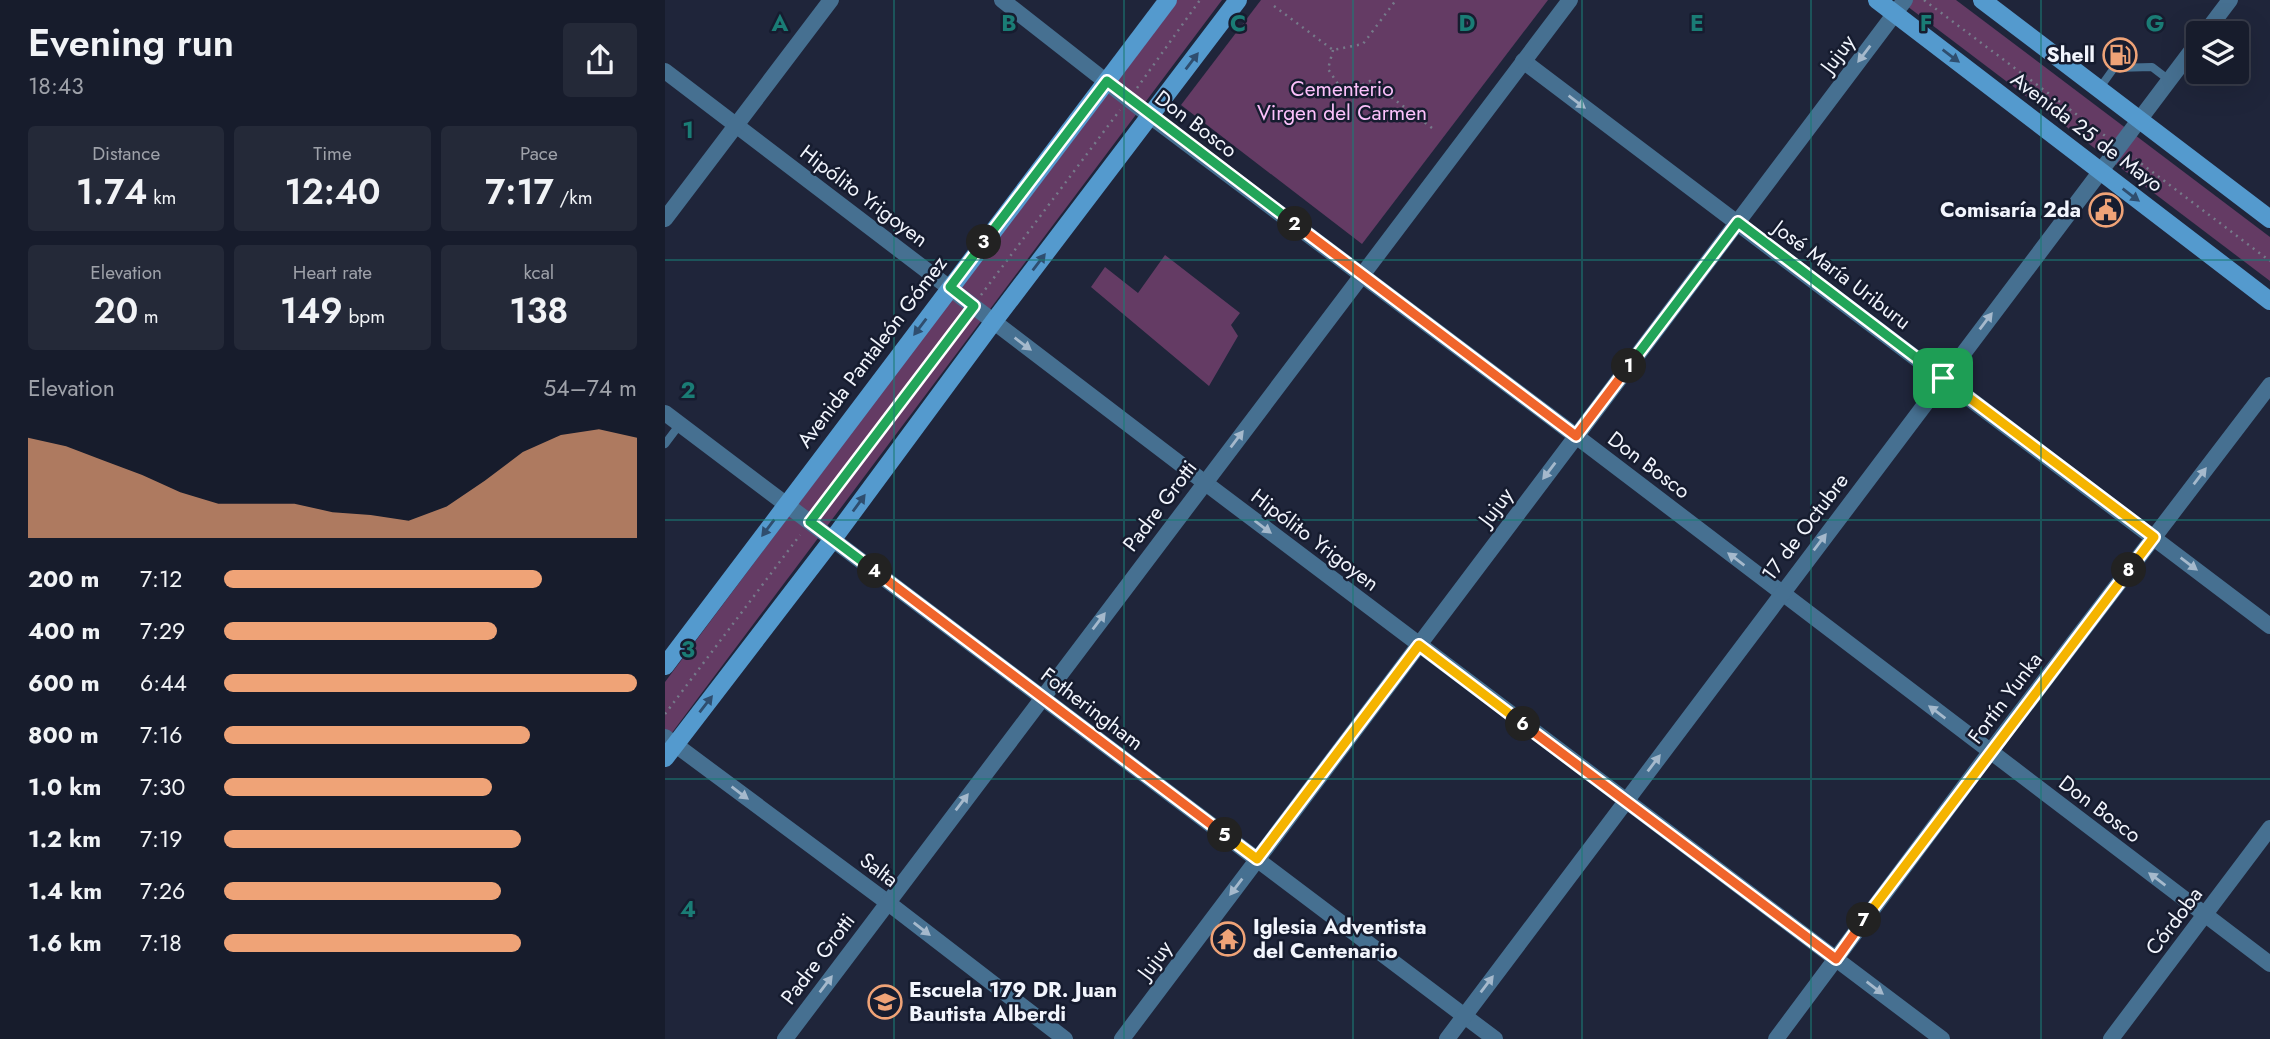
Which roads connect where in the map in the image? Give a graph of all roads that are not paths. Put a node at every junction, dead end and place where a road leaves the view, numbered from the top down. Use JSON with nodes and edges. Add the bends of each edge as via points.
{"nodes":[{"id":1,"x":831,"y":0,"type":"edge"},
{"id":2,"x":1002,"y":0,"type":"edge"},
{"id":3,"x":1168,"y":0,"type":"edge"},
{"id":4,"x":1238,"y":0,"type":"edge"},
{"id":5,"x":1570,"y":0,"type":"edge"},
{"id":6,"x":1877,"y":0,"type":"edge"},
{"id":7,"x":1982,"y":0,"type":"edge"},
{"id":8,"x":2230,"y":0,"type":"edge"},
{"id":9,"x":1900,"y":7,"type":"edge"},
{"id":10,"x":2213,"y":21,"type":"edge"},
{"id":11,"x":2186,"y":58,"type":"edge"},
{"id":12,"x":1523,"y":61,"type":"junction"},
{"id":13,"x":665,"y":71,"type":"edge"},
{"id":14,"x":2169,"y":80,"type":"junction"},
{"id":15,"x":1107,"y":81,"type":"junction"},
{"id":16,"x":2099,"y":89,"type":"junction"},
{"id":17,"x":1150,"y":116,"type":"junction"},
{"id":18,"x":2140,"y":120,"type":"junction"},
{"id":19,"x":736,"y":126,"type":"junction"},
{"id":20,"x":2100,"y":171,"type":"junction"},
{"id":21,"x":665,"y":219,"type":"edge"},
{"id":22,"x":2270,"y":219,"type":"edge"},
{"id":23,"x":1738,"y":222,"type":"junction"},
{"id":24,"x":1361,"y":274,"type":"junction"},
{"id":25,"x":950,"y":287,"type":"junction"},
{"id":26,"x":2270,"y":301,"type":"edge"},
{"id":27,"x":994,"y":321,"type":"junction"},
{"id":28,"x":1943,"y":378,"type":"junction"},
{"id":29,"x":2270,"y":385,"type":"edge"},
{"id":30,"x":665,"y":413,"type":"edge"},
{"id":31,"x":680,"y":424,"type":"junction"},
{"id":32,"x":1576,"y":436,"type":"junction"},
{"id":33,"x":665,"y":444,"type":"edge"},
{"id":34,"x":1204,"y":482,"type":"junction"},
{"id":35,"x":785,"y":504,"type":"junction"},
{"id":36,"x":2154,"y":537,"type":"junction"},
{"id":37,"x":833,"y":539,"type":"junction"},
{"id":38,"x":1782,"y":593,"type":"junction"},
{"id":39,"x":2270,"y":626,"type":"edge"},
{"id":40,"x":1419,"y":645,"type":"junction"},
{"id":41,"x":665,"y":666,"type":"edge"},
{"id":42,"x":1041,"y":698,"type":"junction"},
{"id":43,"x":668,"y":747,"type":"edge"},
{"id":44,"x":1990,"y":752,"type":"junction"},
{"id":45,"x":1625,"y":801,"type":"junction"},
{"id":46,"x":2270,"y":828,"type":"edge"},
{"id":47,"x":1257,"y":859,"type":"junction"},
{"id":48,"x":887,"y":902,"type":"junction"},
{"id":49,"x":2204,"y":915,"type":"junction"},
{"id":50,"x":1836,"y":959,"type":"junction"},
{"id":51,"x":2270,"y":964,"type":"edge"},
{"id":52,"x":1464,"y":1016,"type":"junction"},
{"id":53,"x":785,"y":1039,"type":"edge"},
{"id":54,"x":1065,"y":1039,"type":"edge"},
{"id":55,"x":1122,"y":1039,"type":"edge"},
{"id":56,"x":1447,"y":1039,"type":"edge"},
{"id":57,"x":1495,"y":1039,"type":"edge"},
{"id":58,"x":1776,"y":1039,"type":"edge"},
{"id":59,"x":1942,"y":1039,"type":"edge"},
{"id":60,"x":2112,"y":1039,"type":"edge"}],
"edges":[{"from":1,"to":19,"type":"street"},
{"from":2,"to":15,"type":"street","name":"Don Bosco"},
{"from":3,"to":15,"type":"main road","name":"Avenida Pantaleón Gómez"},
{"from":17,"to":4,"type":"main road","one_way":true},
{"from":5,"to":12,"type":"street","name":"Padre Grotti"},
{"from":6,"to":9,"type":"main road","name":"Avenida 25 de Mayo"},
{"from":7,"to":16,"type":"main road","name":"Avenida 25 de Mayo"},
{"from":8,"to":10,"type":"street"},
{"from":9,"to":20,"type":"main road","name":"Avenida 25 de Mayo","one_way":true},
{"from":9,"to":23,"type":"street","name":"Jujuy","one_way":true},
{"from":11,"to":14,"type":"street","name":"17 de Octubre"},
{"from":12,"to":23,"type":"street","name":"José María Uriburu","one_way":true},
{"from":12,"to":24,"type":"street","name":"Padre Grotti"},
{"from":13,"to":19,"type":"street","name":"Hipólito Yrigoyen"},
{"from":14,"to":16,"type":"lane","via":[[2152,66],[2114,68]]},
{"from":14,"to":18,"type":"street","name":"17 de Octubre"},
{"from":15,"to":17,"type":"street","name":"Don Bosco"},
{"from":15,"to":25,"type":"main road","name":"Avenida Pantaleón Gómez"},
{"from":16,"to":18,"type":"main road","name":"Avenida 25 de Mayo"},
{"from":17,"to":24,"type":"street","name":"Don Bosco"},
{"from":27,"to":17,"type":"main road","one_way":true},
{"from":18,"to":20,"type":"street","name":"17 de Octubre"},
{"from":18,"to":22,"type":"main road","name":"Avenida 25 de Mayo"},
{"from":19,"to":21,"type":"street"},
{"from":19,"to":25,"type":"street","name":"Hipólito Yrigoyen"},
{"from":20,"to":26,"type":"main road","name":"Avenida 25 de Mayo","one_way":true},
{"from":28,"to":20,"type":"street","name":"17 de Octubre","one_way":true},
{"from":23,"to":28,"type":"street","name":"José María Uriburu"},
{"from":23,"to":32,"type":"street","name":"Jujuy"},
{"from":24,"to":32,"type":"street","name":"Don Bosco"},
{"from":34,"to":24,"type":"street","name":"Padre Grotti","one_way":true},
{"from":25,"to":27,"type":"street","name":"Hipólito Yrigoyen"},
{"from":25,"to":35,"type":"main road","name":"Avenida Pantaleón Gómez","one_way":true},
{"from":27,"to":34,"type":"street","name":"Hipólito Yrigoyen","one_way":true},
{"from":37,"to":27,"type":"main road","one_way":true},
{"from":28,"to":36,"type":"street","name":"José María Uriburu"},
{"from":38,"to":28,"type":"street","name":"17 de Octubre","one_way":true},
{"from":36,"to":29,"type":"street","name":"Fortín Yunka","one_way":true},
{"from":30,"to":31,"type":"street","name":"Fotheringham"},
{"from":31,"to":33,"type":"lane"},
{"from":31,"to":35,"type":"street","name":"Fotheringham"},
{"from":38,"to":32,"type":"street","name":"Don Bosco","one_way":true},
{"from":32,"to":40,"type":"street","name":"Jujuy","one_way":true},
{"from":34,"to":40,"type":"street","name":"Hipólito Yrigoyen","one_way":true},
{"from":42,"to":34,"type":"street","name":"Padre Grotti","one_way":true},
{"from":35,"to":37,"type":"street","name":"Fotheringham"},
{"from":35,"to":41,"type":"main road","name":"Avenida Pantaleón Gómez","one_way":true},
{"from":36,"to":39,"type":"street","name":"José María Uriburu","one_way":true},
{"from":36,"to":44,"type":"street","name":"Fortín Yunka"},
{"from":37,"to":42,"type":"street","name":"Fotheringham"},
{"from":43,"to":37,"type":"main road","one_way":true},
{"from":44,"to":38,"type":"street","name":"Don Bosco","one_way":true},
{"from":45,"to":38,"type":"street","name":"17 de Octubre","one_way":true},
{"from":40,"to":45,"type":"street","name":"Hipólito Yrigoyen"},
{"from":40,"to":47,"type":"street","name":"Jujuy"},
{"from":42,"to":47,"type":"street","name":"Fotheringham"},
{"from":48,"to":42,"type":"street","name":"Padre Grotti","one_way":true},
{"from":43,"to":48,"type":"street","name":"Salta","one_way":true},
{"from":49,"to":44,"type":"street","name":"Don Bosco","one_way":true},
{"from":44,"to":50,"type":"street","name":"Fortín Yunka"},
{"from":45,"to":50,"type":"street","name":"Hipólito Yrigoyen"},
{"from":52,"to":45,"type":"street","name":"17 de Octubre","one_way":true},
{"from":46,"to":49,"type":"street","name":"Córdoba"},
{"from":47,"to":52,"type":"street","name":"Fotheringham"},
{"from":47,"to":55,"type":"street","name":"Jujuy","one_way":true},
{"from":53,"to":48,"type":"street","name":"Padre Grotti","one_way":true},
{"from":48,"to":54,"type":"street","name":"Salta","one_way":true},
{"from":49,"to":51,"type":"street","name":"Don Bosco"},
{"from":49,"to":60,"type":"street","name":"Córdoba"},
{"from":50,"to":58,"type":"street","name":"Fortín Yunka"},
{"from":50,"to":59,"type":"street","name":"Hipólito Yrigoyen","one_way":true},
{"from":52,"to":56,"type":"street","name":"17 de Octubre"},
{"from":52,"to":57,"type":"street","name":"Fotheringham"}]}
